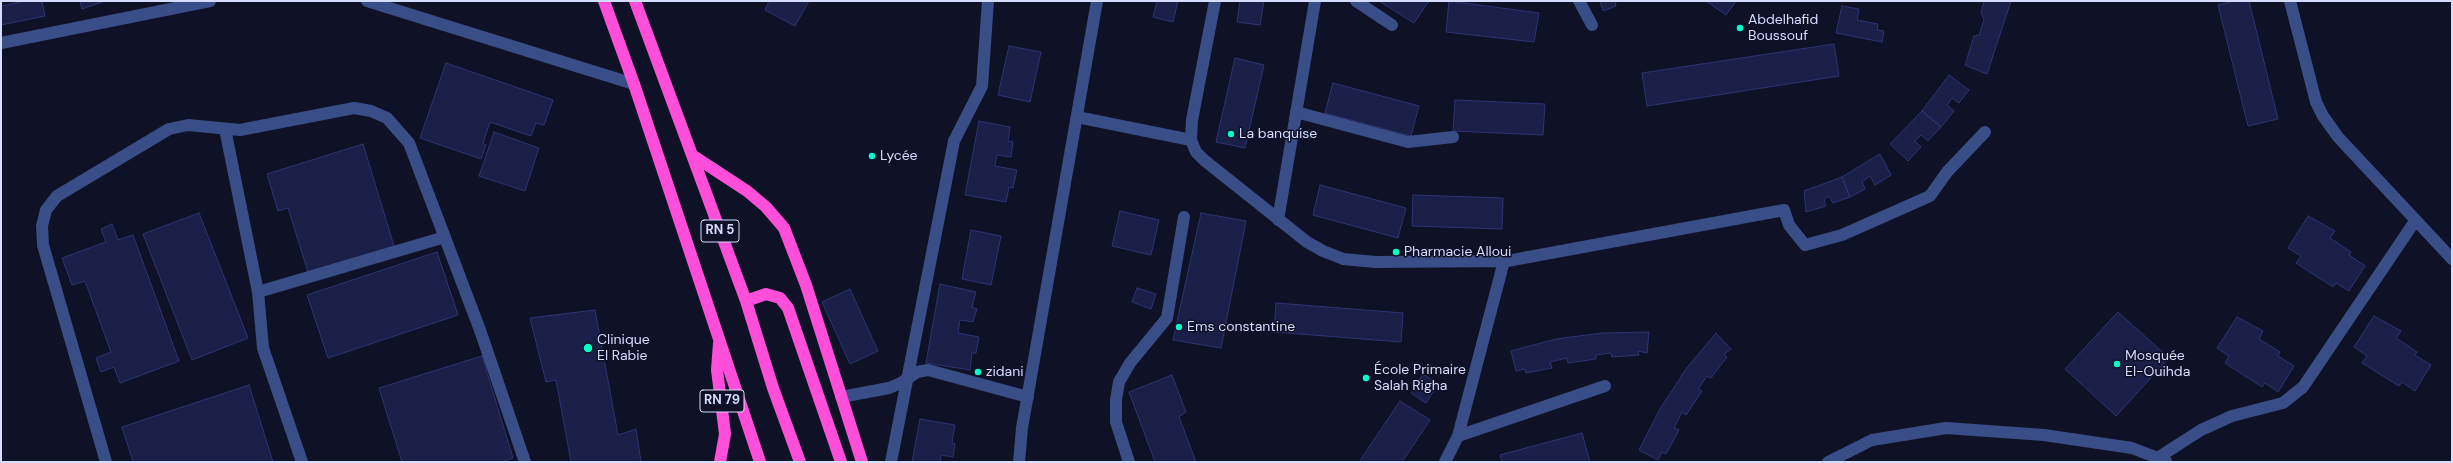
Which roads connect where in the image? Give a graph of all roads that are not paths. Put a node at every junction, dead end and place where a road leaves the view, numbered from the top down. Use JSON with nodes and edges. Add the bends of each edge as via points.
{"nodes":[{"id":1,"x":210,"y":1,"type":"edge"},
{"id":2,"x":367,"y":1,"type":"edge"},
{"id":3,"x":604,"y":1,"type":"edge"},
{"id":4,"x":635,"y":1,"type":"edge"},
{"id":5,"x":988,"y":1,"type":"edge"},
{"id":6,"x":1097,"y":1,"type":"edge"},
{"id":7,"x":1215,"y":1,"type":"edge"},
{"id":8,"x":1315,"y":1,"type":"edge"},
{"id":9,"x":1356,"y":1,"type":"edge"},
{"id":10,"x":1579,"y":1,"type":"edge"},
{"id":11,"x":2290,"y":1,"type":"edge"},
{"id":12,"x":1392,"y":25,"type":"dead end"},
{"id":13,"x":1592,"y":25,"type":"dead end"},
{"id":14,"x":1,"y":43,"type":"edge"},
{"id":15,"x":634,"y":84,"type":"junction"},
{"id":16,"x":1296,"y":112,"type":"junction"},
{"id":17,"x":1077,"y":117,"type":"junction"},
{"id":18,"x":225,"y":129,"type":"junction"},
{"id":19,"x":1985,"y":132,"type":"dead end"},
{"id":20,"x":1453,"y":137,"type":"dead end"},
{"id":21,"x":1191,"y":140,"type":"junction"},
{"id":22,"x":692,"y":155,"type":"junction"},
{"id":23,"x":1184,"y":217,"type":"dead end"},
{"id":24,"x":1278,"y":220,"type":"junction"},
{"id":25,"x":2415,"y":221,"type":"junction"},
{"id":26,"x":445,"y":237,"type":"junction"},
{"id":27,"x":2452,"y":259,"type":"edge"},
{"id":28,"x":1504,"y":261,"type":"junction"},
{"id":29,"x":258,"y":292,"type":"junction"},
{"id":30,"x":746,"y":301,"type":"junction"},
{"id":31,"x":719,"y":340,"type":"junction"},
{"id":32,"x":907,"y":380,"type":"junction"},
{"id":33,"x":1605,"y":386,"type":"dead end"},
{"id":34,"x":841,"y":397,"type":"junction"},
{"id":35,"x":1028,"y":397,"type":"junction"},
{"id":36,"x":1458,"y":436,"type":"junction"},
{"id":37,"x":2163,"y":460,"type":"edge"},
{"id":38,"x":106,"y":462,"type":"edge"},
{"id":39,"x":302,"y":462,"type":"edge"},
{"id":40,"x":525,"y":462,"type":"edge"},
{"id":41,"x":720,"y":462,"type":"edge"},
{"id":42,"x":760,"y":462,"type":"edge"},
{"id":43,"x":800,"y":462,"type":"edge"},
{"id":44,"x":841,"y":462,"type":"edge"},
{"id":45,"x":862,"y":462,"type":"edge"},
{"id":46,"x":891,"y":462,"type":"edge"},
{"id":47,"x":1019,"y":462,"type":"edge"},
{"id":48,"x":1129,"y":462,"type":"edge"},
{"id":49,"x":1445,"y":462,"type":"edge"},
{"id":50,"x":1828,"y":462,"type":"edge"}],
"edges":[{"from":1,"to":14,"type":"street"},
{"from":2,"to":15,"type":"street"},
{"from":3,"to":15,"type":"highway","number":"RN 5"},
{"from":4,"to":22,"type":"highway","number":"RN 5"},
{"from":5,"to":32,"type":"street","via":[[982,86],[954,141]]},
{"from":6,"to":17,"type":"street"},
{"from":7,"to":21,"type":"street","via":[[1192,120]]},
{"from":8,"to":16,"type":"street"},
{"from":9,"to":12,"type":"street"},
{"from":10,"to":13,"type":"street"},
{"from":11,"to":25,"type":"street","via":[[2316,102],[2323,116],[2338,137]]},
{"from":15,"to":31,"type":"highway","number":"RN 5"},
{"from":16,"to":20,"type":"street","via":[[1408,142]]},
{"from":16,"to":24,"type":"street"},
{"from":17,"to":21,"type":"street"},
{"from":17,"to":35,"type":"street"},
{"from":18,"to":26,"type":"street","via":[[262,128],[338,109],[371,111],[387,118],[409,144]]},
{"from":18,"to":29,"type":"street"},
{"from":18,"to":38,"type":"street","via":[[188,125],[169,129],[57,196],[46,210],[42,226],[43,245]]},
{"from":19,"to":28,"type":"street","via":[[1947,172],[1930,196],[1829,240],[1805,245],[1789,225],[1784,210]]},
{"from":21,"to":24,"type":"street","via":[[1204,160]]},
{"from":22,"to":30,"type":"highway","number":"RN 5"},
{"from":22,"to":34,"type":"highway","via":[[747,191],[766,207],[784,228],[806,285]]},
{"from":23,"to":48,"type":"street","via":[[1167,318],[1130,363],[1119,382],[1116,422]]},
{"from":24,"to":28,"type":"street","via":[[1323,252],[1343,259],[1375,262]]},
{"from":25,"to":27,"type":"street"},
{"from":25,"to":37,"type":"street","via":[[2302,387],[2283,403],[2232,416],[2201,430]]},
{"from":26,"to":29,"type":"street"},
{"from":26,"to":40,"type":"street"},
{"from":28,"to":36,"type":"street"},
{"from":29,"to":39,"type":"street","via":[[263,348]]},
{"from":30,"to":43,"type":"highway","number":"RN 5","via":[[773,388]]},
{"from":30,"to":44,"type":"highway","via":[[766,294],[780,298],[788,308]]},
{"from":31,"to":41,"type":"highway","number":"RN 79","via":[[718,370],[725,434]]},
{"from":31,"to":42,"type":"highway","number":"RN 5"},
{"from":32,"to":34,"type":"street","via":[[889,388]]},
{"from":32,"to":35,"type":"street","via":[[917,372],[928,370]]},
{"from":32,"to":46,"type":"street"},
{"from":33,"to":36,"type":"street"},
{"from":34,"to":45,"type":"highway"},
{"from":35,"to":47,"type":"street"},
{"from":36,"to":49,"type":"street"},
{"from":37,"to":50,"type":"street","via":[[2132,448],[2044,434],[1946,428],[1872,440]]}]}
